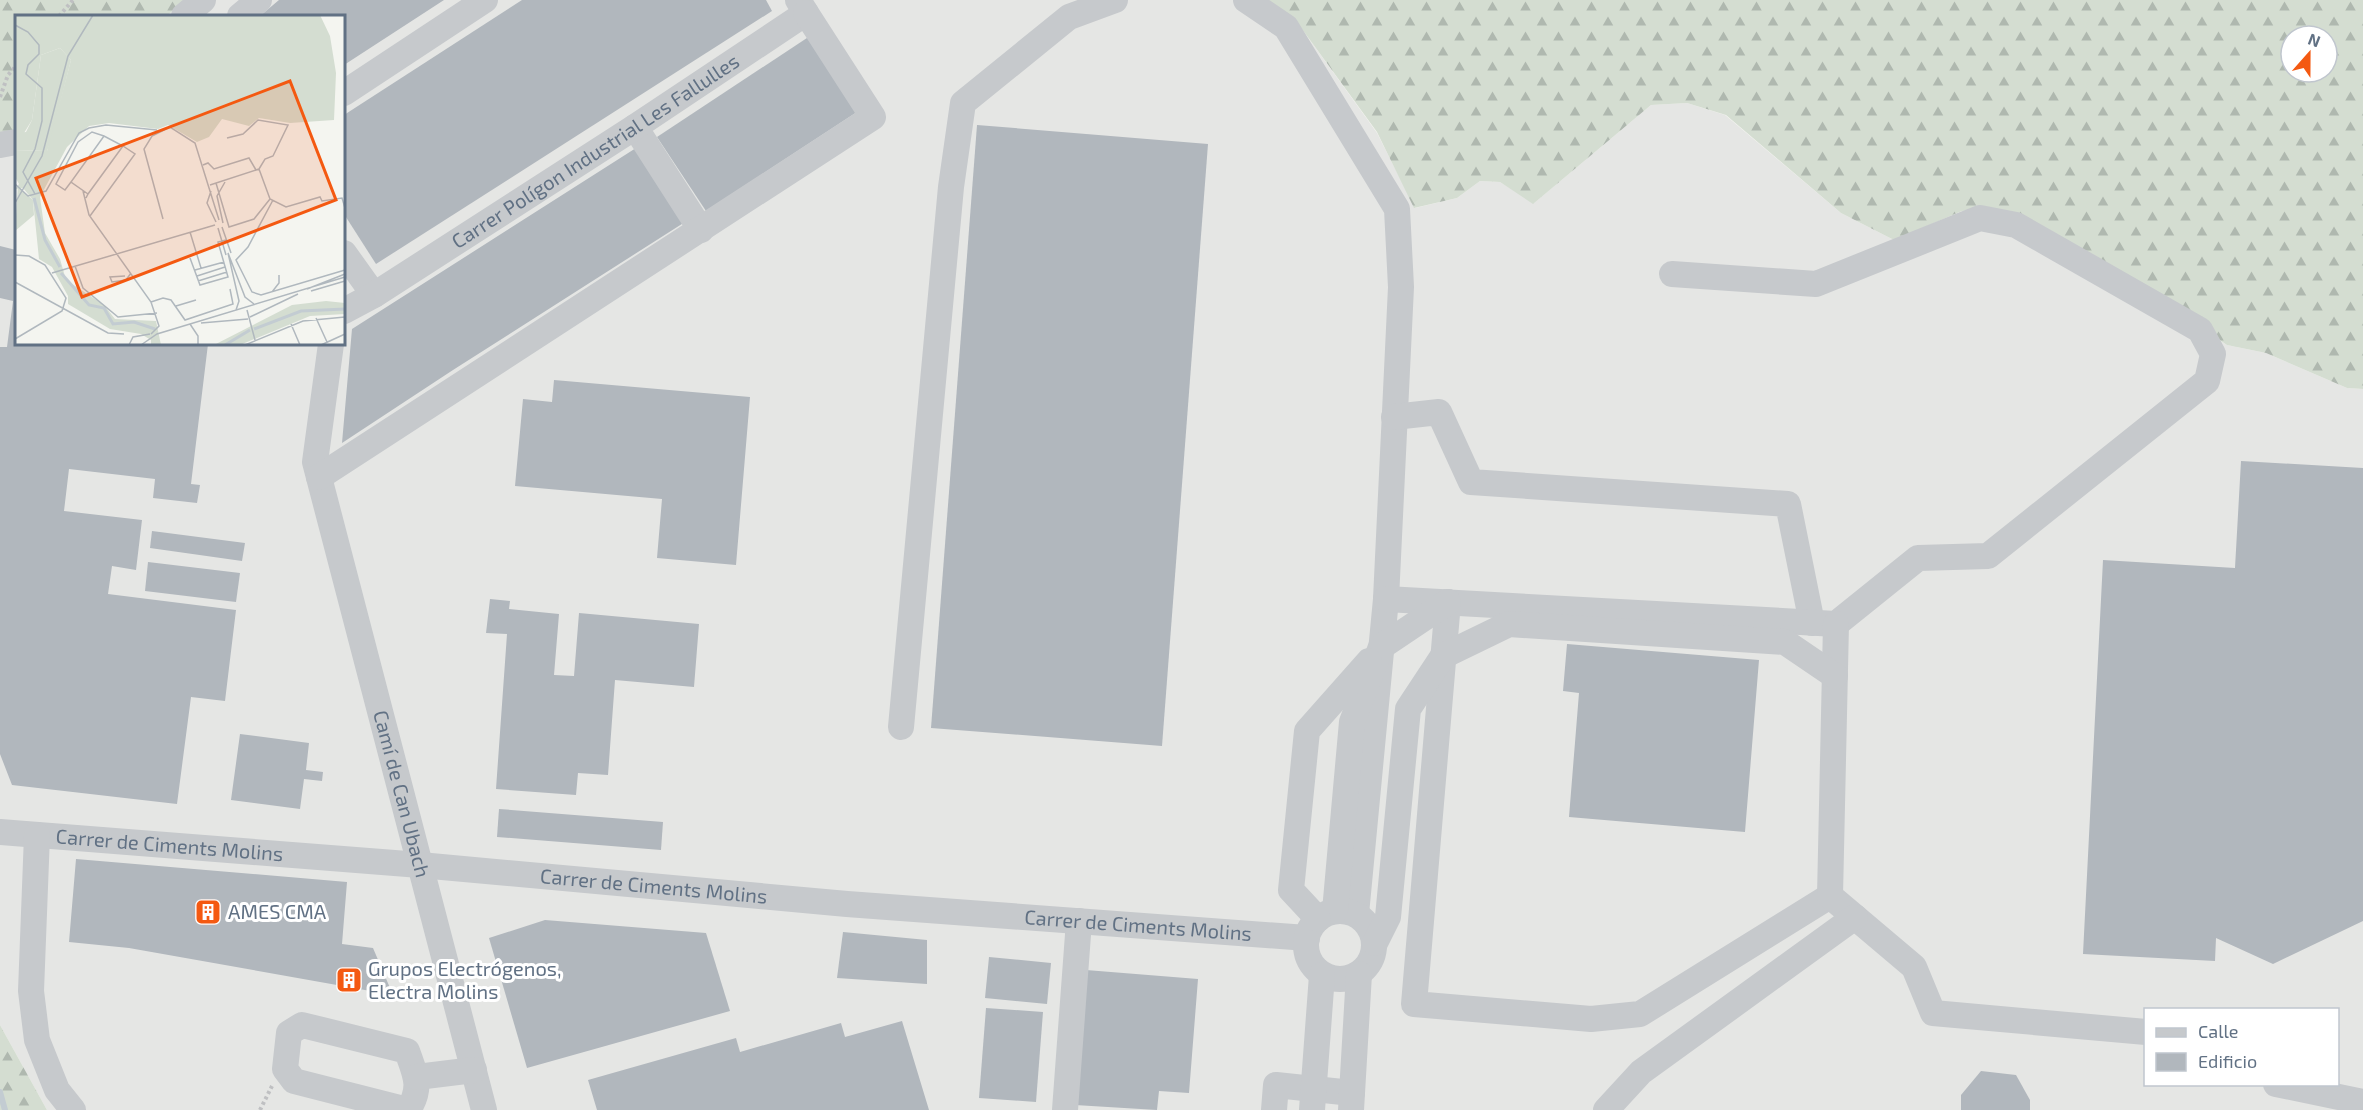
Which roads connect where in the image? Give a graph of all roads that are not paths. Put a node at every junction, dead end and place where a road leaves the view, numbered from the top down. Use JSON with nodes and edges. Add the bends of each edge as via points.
{"nodes":[{"id":1,"x":203,"y":0,"type":"edge"},
{"id":2,"x":259,"y":0,"type":"edge"},
{"id":3,"x":485,"y":0,"type":"edge"},
{"id":4,"x":1115,"y":0,"type":"edge"},
{"id":5,"x":1246,"y":0,"type":"edge"},
{"id":6,"x":801,"y":6,"type":"edge"},
{"id":7,"x":185,"y":15,"type":"edge"},
{"id":8,"x":241,"y":15,"type":"edge"},
{"id":9,"x":345,"y":92,"type":"edge"},
{"id":10,"x":635,"y":127,"type":"junction"},
{"id":11,"x":15,"y":142,"type":"edge"},
{"id":12,"x":0,"y":145,"type":"edge"},
{"id":13,"x":701,"y":230,"type":"junction"},
{"id":14,"x":345,"y":254,"type":"edge"},
{"id":15,"x":1672,"y":274,"type":"dead end"},
{"id":16,"x":374,"y":295,"type":"junction"},
{"id":17,"x":345,"y":310,"type":"edge"},
{"id":18,"x":331,"y":345,"type":"edge"},
{"id":19,"x":1394,"y":417,"type":"junction"},
{"id":20,"x":319,"y":477,"type":"junction"},
{"id":21,"x":1386,"y":599,"type":"junction"},
{"id":22,"x":1448,"y":602,"type":"junction"},
{"id":23,"x":1824,"y":623,"type":"junction"},
{"id":24,"x":1381,"y":647,"type":"junction"},
{"id":25,"x":1443,"y":656,"type":"junction"},
{"id":26,"x":1835,"y":676,"type":"junction"},
{"id":27,"x":901,"y":727,"type":"dead end"},
{"id":28,"x":0,"y":832,"type":"edge"},
{"id":29,"x":37,"y":835,"type":"junction"},
{"id":30,"x":420,"y":865,"type":"junction"},
{"id":31,"x":1830,"y":896,"type":"junction"},
{"id":32,"x":1855,"y":917,"type":"junction"},
{"id":33,"x":1079,"y":921,"type":"junction"},
{"id":34,"x":1329,"y":921,"type":"junction"},
{"id":35,"x":1375,"y":943,"type":"junction"},
{"id":36,"x":1359,"y":974,"type":"junction"},
{"id":37,"x":1322,"y":975,"type":"junction"},
{"id":38,"x":2144,"y":1032,"type":"edge"},
{"id":39,"x":474,"y":1070,"type":"junction"},
{"id":40,"x":417,"y":1077,"type":"junction"},
{"id":41,"x":2286,"y":1086,"type":"edge"},
{"id":42,"x":1313,"y":1099,"type":"edge"},
{"id":43,"x":1351,"y":1101,"type":"edge"},
{"id":44,"x":2363,"y":1102,"type":"edge"},
{"id":45,"x":73,"y":1110,"type":"edge"},
{"id":46,"x":484,"y":1110,"type":"edge"},
{"id":47,"x":1065,"y":1110,"type":"edge"},
{"id":48,"x":1274,"y":1110,"type":"edge"},
{"id":49,"x":1606,"y":1110,"type":"edge"}],
"edges":[{"from":1,"to":7,"type":"street"},
{"from":2,"to":8,"type":"street"},
{"from":3,"to":9,"type":"street"},
{"from":4,"to":27,"type":"street","via":[[1069,17],[963,103],[951,187]]},
{"from":5,"to":19,"type":"street","via":[[1286,27],[1397,210],[1401,287]]},
{"from":6,"to":10,"type":"street","name":"Carrer Polígon Industrial Les Fallulles"},
{"from":6,"to":13,"type":"street","via":[[873,117]]},
{"from":10,"to":13,"type":"street"},
{"from":10,"to":16,"type":"street","name":"Carrer Polígon Industrial Les Fallulles"},
{"from":11,"to":12,"type":"street"},
{"from":13,"to":20,"type":"street"},
{"from":14,"to":16,"type":"street"},
{"from":15,"to":23,"type":"street","via":[[1816,284],[1980,218],[2016,225],[2200,330],[2213,354],[2207,381],[1988,556],[1918,558]]},
{"from":16,"to":17,"type":"street","name":"Carrer Polígon Industrial Les Fallulles"},
{"from":18,"to":20,"type":"street","via":[[315,462]]},
{"from":19,"to":21,"type":"street"},
{"from":19,"to":23,"type":"street","via":[[1439,412],[1471,482],[1788,504]]},
{"from":20,"to":30,"type":"street","name":"Camí de Can Ubach"},
{"from":21,"to":22,"type":"street"},
{"from":21,"to":24,"type":"street"},
{"from":22,"to":23,"type":"street"},
{"from":22,"to":24,"type":"street"},
{"from":22,"to":25,"type":"street"},
{"from":23,"to":26,"type":"street"},
{"from":24,"to":34,"type":"street"},
{"from":24,"to":34,"type":"street","via":[[1307,731],[1291,890]]},
{"from":25,"to":26,"type":"street","via":[[1509,624],[1785,642]]},
{"from":25,"to":31,"type":"street","via":[[1414,1004],[1591,1019],[1640,1014]]},
{"from":25,"to":35,"type":"street","via":[[1408,710],[1388,917]]},
{"from":26,"to":31,"type":"street"},
{"from":28,"to":29,"type":"street","name":"Carrer de Ciments Molins"},
{"from":29,"to":30,"type":"street","name":"Carrer de Ciments Molins"},
{"from":29,"to":45,"type":"street","via":[[31,981],[37,1040],[57,1090]]},
{"from":30,"to":33,"type":"street","name":"Carrer de Ciments Molins"},
{"from":30,"to":39,"type":"street","name":"Camí de Can Ubach"},
{"from":31,"to":32,"type":"street"},
{"from":32,"to":38,"type":"street","via":[[1914,968],[1933,1013]]},
{"from":32,"to":49,"type":"street","via":[[1641,1072]]},
{"from":33,"to":34,"type":"street","name":"Carrer de Ciments Molins"},
{"from":33,"to":47,"type":"street"},
{"from":34,"to":35,"type":"street","via":[[1371,930]]},
{"from":34,"to":37,"type":"street","via":[[1306,950],[1310,962]]},
{"from":35,"to":36,"type":"street","via":[[1374,955]]},
{"from":36,"to":37,"type":"street","via":[[1338,980]]},
{"from":36,"to":43,"type":"street"},
{"from":37,"to":42,"type":"street"},
{"from":39,"to":40,"type":"street"},
{"from":39,"to":46,"type":"street","name":"Camí de Can Ubach"},
{"from":40,"to":40,"type":"street","via":[[407,1051],[302,1025],[289,1033],[285,1070],[294,1081],[408,1110],[414,1100]]},
{"from":41,"to":44,"type":"street"},
{"from":42,"to":43,"type":"street"},
{"from":42,"to":48,"type":"street","via":[[1276,1085]]}]}
